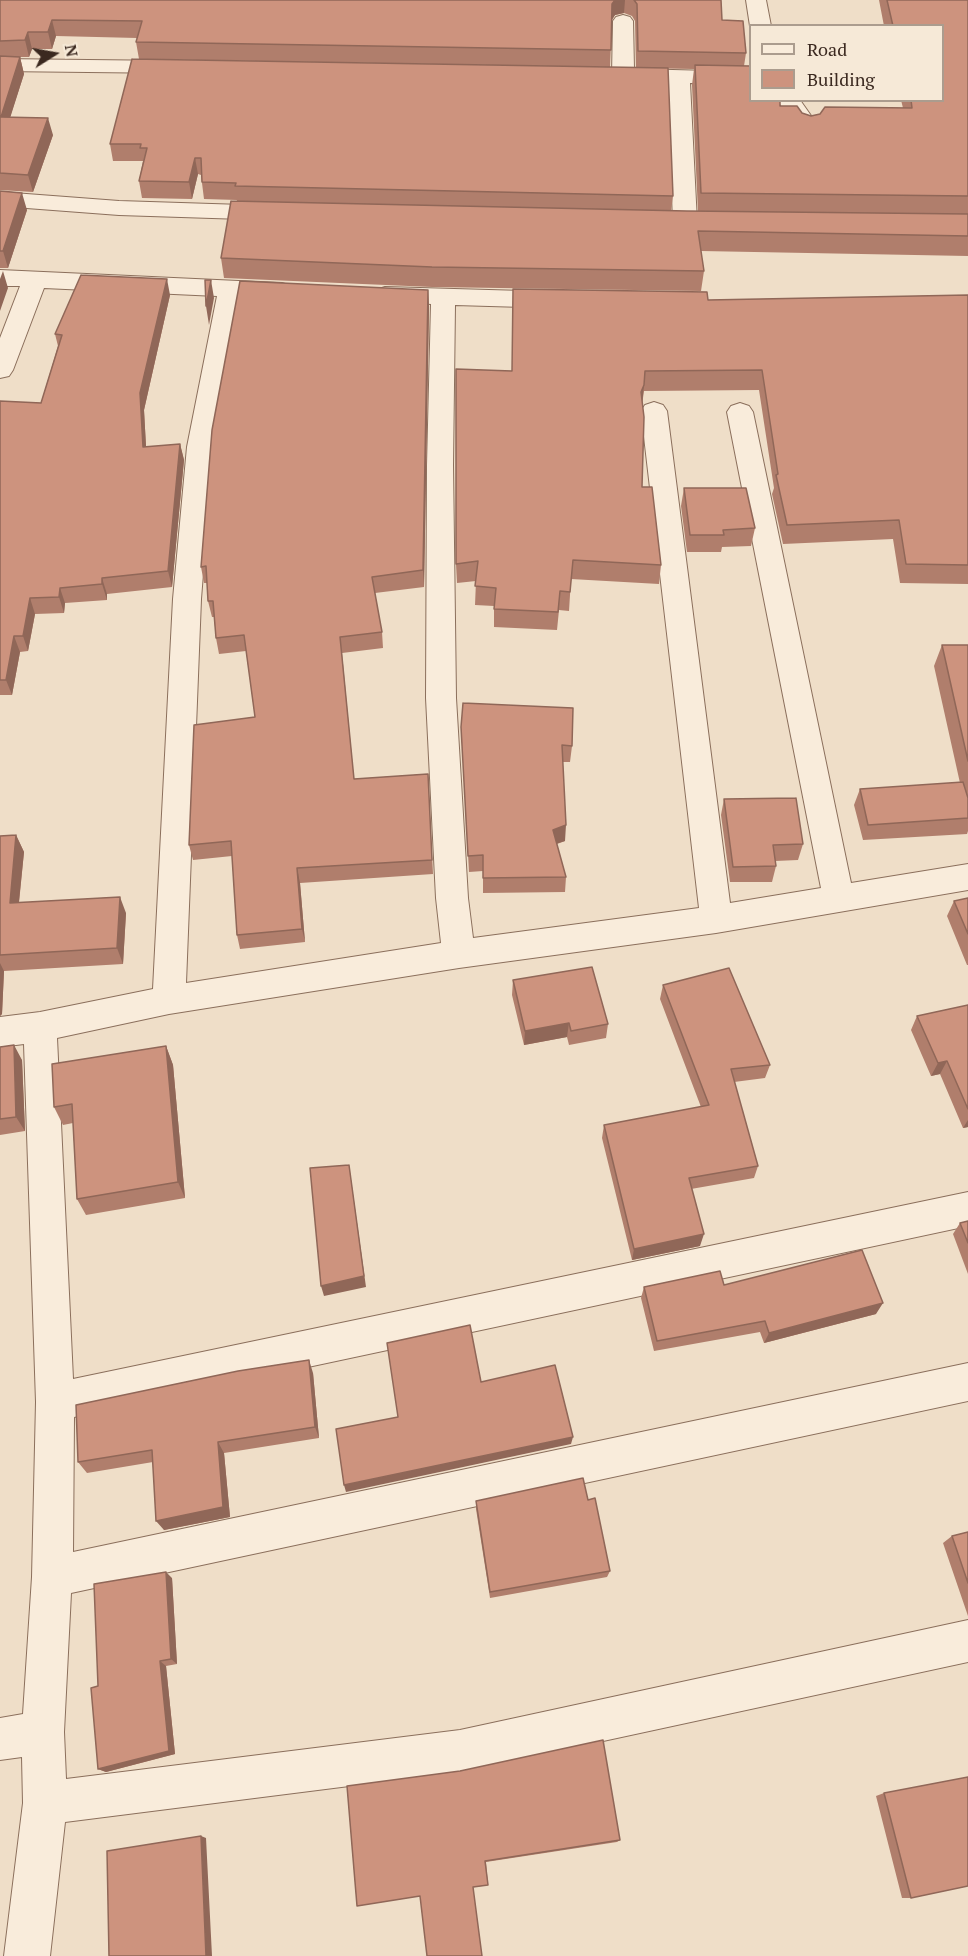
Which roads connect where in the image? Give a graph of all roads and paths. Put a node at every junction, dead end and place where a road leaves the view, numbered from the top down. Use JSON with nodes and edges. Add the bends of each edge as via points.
{"nodes":[{"id":1,"x":756,"y":0,"type":"edge"},
{"id":2,"x":623,"y":21,"type":"dead end"},
{"id":3,"x":761,"y":24,"type":"edge"},
{"id":4,"x":0,"y":64,"type":"edge"},
{"id":5,"x":199,"y":67,"type":"edge"},
{"id":6,"x":599,"y":75,"type":"edge"},
{"id":7,"x":623,"y":75,"type":"junction"},
{"id":8,"x":679,"y":76,"type":"junction"},
{"id":9,"x":749,"y":78,"type":"edge"},
{"id":10,"x":789,"y":102,"type":"edge"},
{"id":11,"x":808,"y":127,"type":"edge"},
{"id":12,"x":0,"y":199,"type":"edge"},
{"id":13,"x":296,"y":213,"type":"edge"},
{"id":14,"x":662,"y":221,"type":"edge"},
{"id":15,"x":685,"y":222,"type":"junction"},
{"id":16,"x":709,"y":222,"type":"edge"},
{"id":17,"x":0,"y":278,"type":"edge"},
{"id":18,"x":35,"y":280,"type":"junction"},
{"id":19,"x":230,"y":289,"type":"junction"},
{"id":20,"x":301,"y":292,"type":"edge"},
{"id":21,"x":360,"y":294,"type":"edge"},
{"id":22,"x":443,"y":298,"type":"junction"},
{"id":23,"x":583,"y":301,"type":"edge"},
{"id":24,"x":3,"y":355,"type":"edge"},
{"id":25,"x":654,"y":411,"type":"dead end"},
{"id":26,"x":740,"y":412,"type":"dead end"},
{"id":27,"x":968,"y":877,"type":"edge"},
{"id":28,"x":839,"y":900,"type":"junction"},
{"id":29,"x":716,"y":919,"type":"junction"},
{"id":30,"x":459,"y":954,"type":"junction"},
{"id":31,"x":169,"y":1000,"type":"junction"},
{"id":32,"x":40,"y":1027,"type":"junction"},
{"id":33,"x":0,"y":1032,"type":"edge"},
{"id":34,"x":968,"y":1209,"type":"edge"},
{"id":35,"x":968,"y":1382,"type":"edge"},
{"id":36,"x":55,"y":1402,"type":"junction"},
{"id":37,"x":52,"y":1577,"type":"junction"},
{"id":38,"x":968,"y":1641,"type":"edge"},
{"id":39,"x":43,"y":1732,"type":"junction"},
{"id":40,"x":0,"y":1739,"type":"edge"},
{"id":41,"x":45,"y":1803,"type":"junction"},
{"id":42,"x":27,"y":1956,"type":"edge"}],
"edges":[{"from":1,"to":3,"type":"street"},
{"from":2,"to":7,"type":"street"},
{"from":4,"to":5,"type":"street"},
{"from":6,"to":7,"type":"street"},
{"from":7,"to":8,"type":"street"},
{"from":8,"to":9,"type":"street"},
{"from":8,"to":15,"type":"street"},
{"from":10,"to":11,"type":"street"},
{"from":12,"to":13,"type":"street","via":[[119,208]]},
{"from":14,"to":15,"type":"street"},
{"from":15,"to":16,"type":"street"},
{"from":17,"to":18,"type":"street"},
{"from":18,"to":19,"type":"street"},
{"from":18,"to":24,"type":"street"},
{"from":19,"to":20,"type":"street"},
{"from":19,"to":31,"type":"street","via":[[200,447],[187,599]]},
{"from":21,"to":22,"type":"street"},
{"from":22,"to":23,"type":"street"},
{"from":22,"to":30,"type":"street","via":[[441,698],[452,898]]},
{"from":25,"to":29,"type":"street"},
{"from":26,"to":28,"type":"street"},
{"from":27,"to":28,"type":"street"},
{"from":28,"to":29,"type":"street"},
{"from":29,"to":30,"type":"street"},
{"from":30,"to":31,"type":"street"},
{"from":31,"to":32,"type":"street"},
{"from":32,"to":33,"type":"street"},
{"from":32,"to":36,"type":"street"},
{"from":34,"to":36,"type":"street"},
{"from":35,"to":37,"type":"street"},
{"from":36,"to":37,"type":"street"},
{"from":37,"to":39,"type":"street"},
{"from":38,"to":41,"type":"street","via":[[460,1751]]},
{"from":39,"to":40,"type":"street"},
{"from":39,"to":41,"type":"street"},
{"from":41,"to":42,"type":"street"}]}
